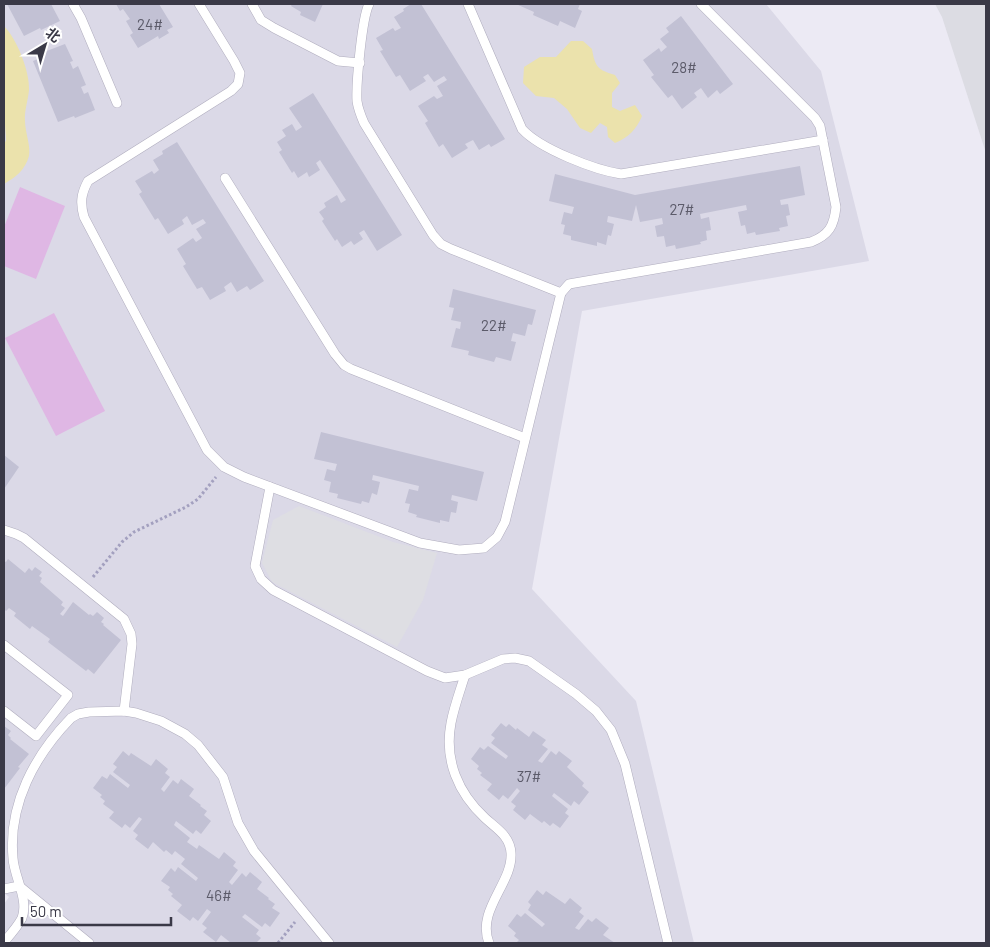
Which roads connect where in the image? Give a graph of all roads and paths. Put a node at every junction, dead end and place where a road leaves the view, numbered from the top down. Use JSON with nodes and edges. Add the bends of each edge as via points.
{"nodes":[{"id":1,"x":73,"y":4,"type":"edge"},
{"id":2,"x":199,"y":4,"type":"edge"},
{"id":3,"x":252,"y":4,"type":"edge"},
{"id":4,"x":369,"y":4,"type":"edge"},
{"id":5,"x":468,"y":4,"type":"edge"},
{"id":6,"x":701,"y":4,"type":"edge"},
{"id":7,"x":360,"y":64,"type":"junction"},
{"id":8,"x":117,"y":103,"type":"dead end"},
{"id":9,"x":823,"y":140,"type":"junction"},
{"id":10,"x":225,"y":178,"type":"dead end"},
{"id":11,"x":560,"y":293,"type":"junction"},
{"id":12,"x":525,"y":438,"type":"junction"},
{"id":13,"x":224,"y":467,"type":"junction"},
{"id":14,"x":270,"y":487,"type":"junction"},
{"id":15,"x":4,"y":530,"type":"edge"},
{"id":16,"x":85,"y":587,"type":"junction"},
{"id":17,"x":4,"y":645,"type":"edge"},
{"id":18,"x":465,"y":676,"type":"junction"},
{"id":19,"x":4,"y":711,"type":"edge"},
{"id":20,"x":124,"y":711,"type":"junction"},
{"id":21,"x":36,"y":736,"type":"junction"},
{"id":22,"x":48,"y":746,"type":"junction"},
{"id":23,"x":19,"y":886,"type":"junction"},
{"id":24,"x":4,"y":889,"type":"edge"},
{"id":25,"x":47,"y":909,"type":"junction"},
{"id":26,"x":303,"y":912,"type":"junction"},
{"id":27,"x":21,"y":920,"type":"junction"},
{"id":28,"x":4,"y":942,"type":"edge"},
{"id":29,"x":90,"y":943,"type":"edge"},
{"id":30,"x":278,"y":943,"type":"edge"},
{"id":31,"x":329,"y":943,"type":"edge"},
{"id":32,"x":489,"y":943,"type":"edge"},
{"id":33,"x":668,"y":943,"type":"edge"}],
"edges":[{"from":1,"to":8,"type":"lane"},
{"from":2,"to":13,"type":"lane","via":[[240,73],[238,84],[88,181],[80,203],[84,217],[207,450]]},
{"from":3,"to":7,"type":"lane","via":[[261,20],[274,28],[338,61]]},
{"from":4,"to":7,"type":"lane"},
{"from":5,"to":9,"type":"lane","via":[[522,129],[537,143],[609,172],[621,174]]},
{"from":6,"to":9,"type":"lane","via":[[816,118]]},
{"from":7,"to":11,"type":"lane","via":[[357,100],[364,123],[433,235],[451,249]]},
{"from":9,"to":11,"type":"lane","via":[[836,207],[835,220],[822,237],[811,242],[569,284]]},
{"from":10,"to":12,"type":"lane","via":[[334,354],[344,364]]},
{"from":11,"to":12,"type":"lane"},
{"from":12,"to":14,"type":"lane","via":[[505,522],[497,537],[484,548],[459,550],[420,543]]},
{"from":13,"to":14,"type":"lane"},
{"from":13,"to":16,"type":"path","via":[[198,499],[134,532],[122,542]]},
{"from":14,"to":18,"type":"lane","via":[[255,566],[261,579],[273,590],[427,671],[445,678]]},
{"from":15,"to":16,"type":"lane","via":[[24,538]]},
{"from":16,"to":20,"type":"lane","via":[[118,612],[130,634],[132,644]]},
{"from":17,"to":21,"type":"lane","via":[[68,695]]},
{"from":18,"to":32,"type":"lane","via":[[451,724],[450,759],[460,788],[508,840],[511,855],[488,912]]},
{"from":18,"to":33,"type":"lane","via":[[503,659],[530,661],[596,711],[611,730],[625,764]]},
{"from":19,"to":21,"type":"lane"},
{"from":20,"to":22,"type":"lane","via":[[78,714]]},
{"from":20,"to":26,"type":"lane","via":[[166,724],[198,745],[223,777],[238,823],[254,851]]},
{"from":21,"to":22,"type":"lane"},
{"from":22,"to":23,"type":"lane","via":[[23,787],[14,821],[13,858]]},
{"from":23,"to":24,"type":"lane"},
{"from":23,"to":25,"type":"lane"},
{"from":23,"to":27,"type":"lane","via":[[24,901]]},
{"from":25,"to":27,"type":"lane","via":[[34,907]]},
{"from":25,"to":29,"type":"lane"},
{"from":26,"to":30,"type":"path"},
{"from":26,"to":31,"type":"lane"},
{"from":27,"to":28,"type":"lane"}]}
